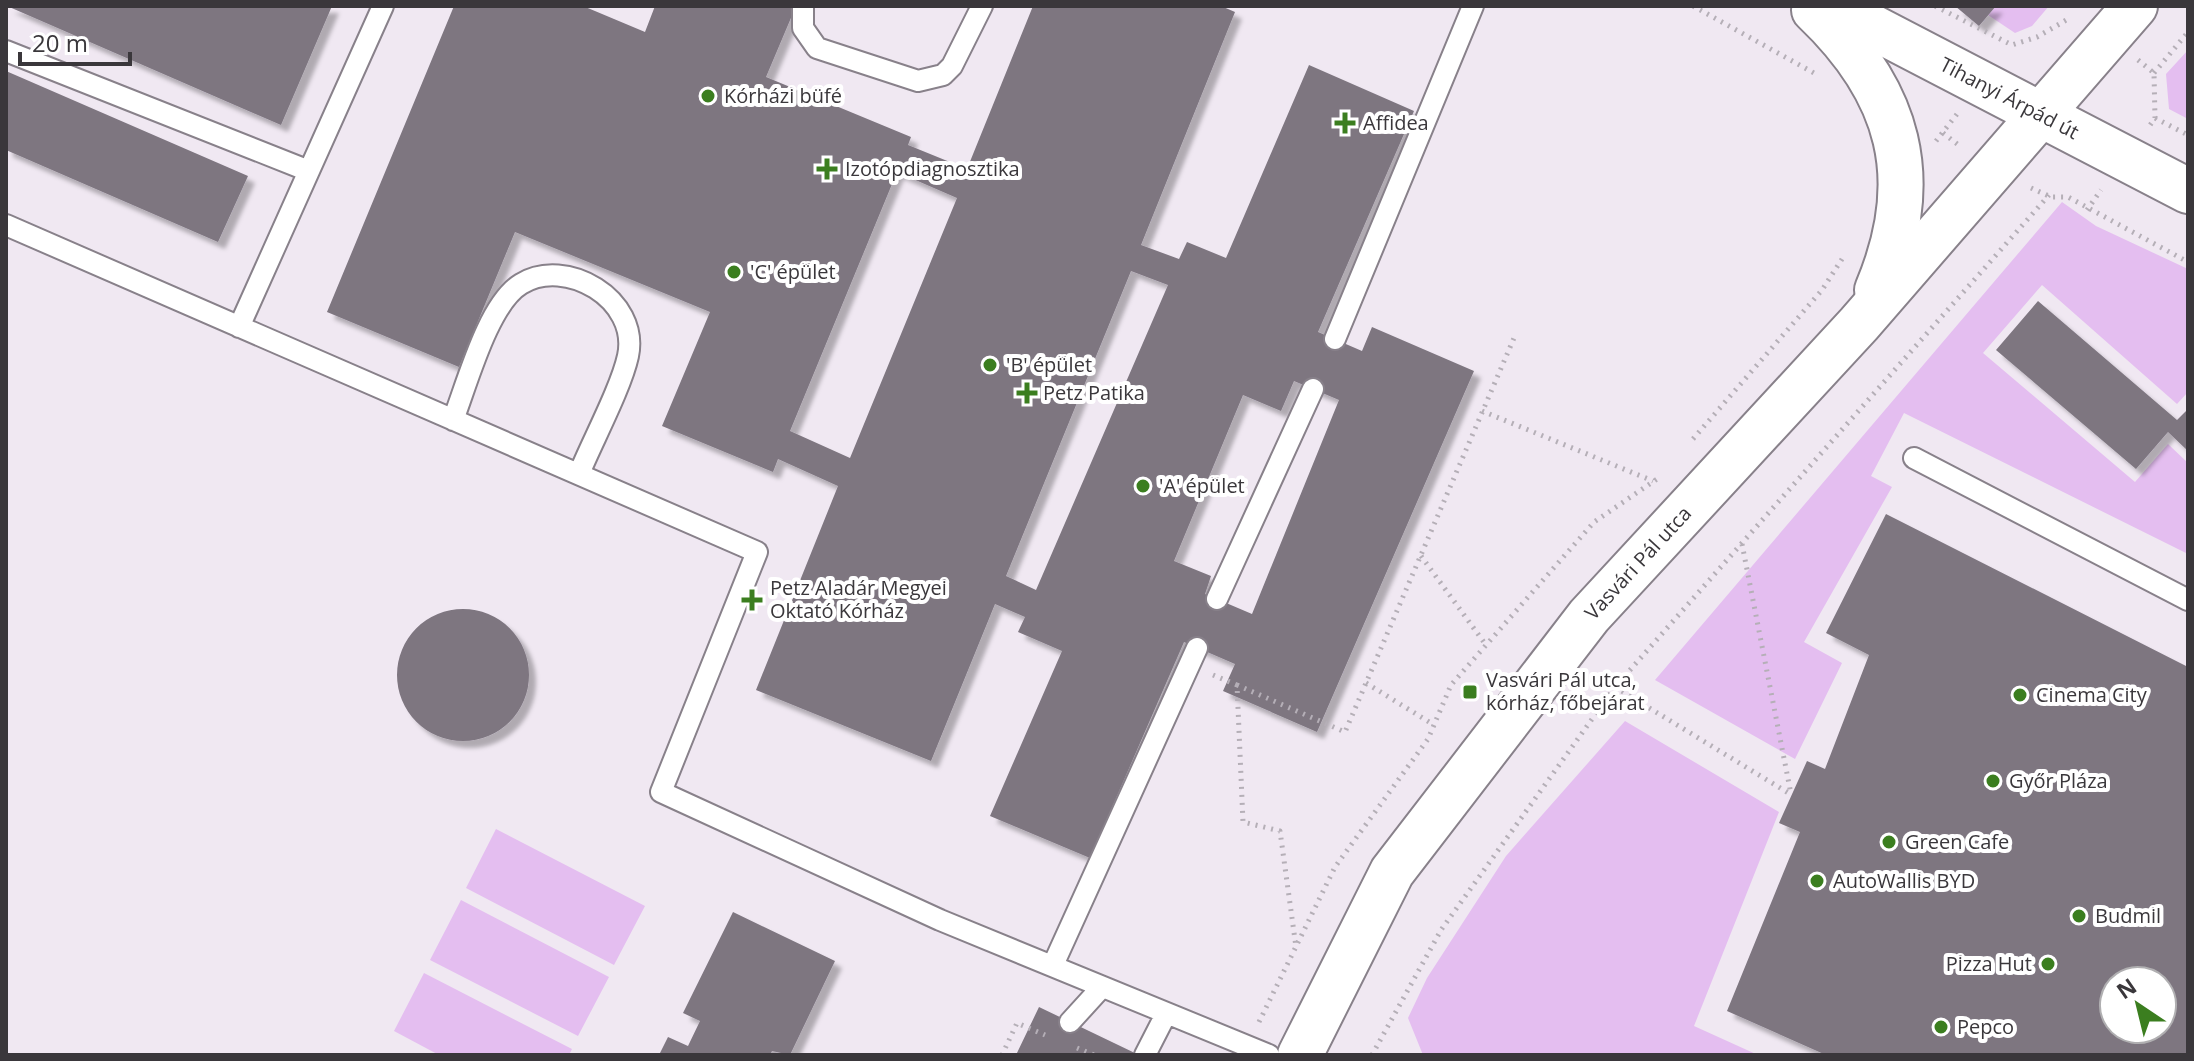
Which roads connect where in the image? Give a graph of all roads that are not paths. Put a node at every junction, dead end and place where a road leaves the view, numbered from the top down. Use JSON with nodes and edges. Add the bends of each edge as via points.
{"nodes":[{"id":1,"x":383,"y":6,"type":"edge"},
{"id":2,"x":803,"y":6,"type":"edge"},
{"id":3,"x":982,"y":6,"type":"edge"},
{"id":4,"x":1473,"y":6,"type":"edge"},
{"id":5,"x":1810,"y":6,"type":"edge"},
{"id":6,"x":1832,"y":6,"type":"edge"},
{"id":7,"x":2135,"y":6,"type":"edge"},
{"id":8,"x":6,"y":51,"type":"edge"},
{"id":9,"x":2039,"y":115,"type":"junction"},
{"id":10,"x":309,"y":171,"type":"junction"},
{"id":11,"x":2188,"y":191,"type":"edge"},
{"id":12,"x":6,"y":225,"type":"edge"},
{"id":13,"x":1859,"y":324,"type":"junction"},
{"id":14,"x":239,"y":327,"type":"junction"},
{"id":15,"x":1335,"y":339,"type":"dead end"},
{"id":16,"x":1313,"y":389,"type":"dead end"},
{"id":17,"x":453,"y":420,"type":"junction"},
{"id":18,"x":1914,"y":458,"type":"dead end"},
{"id":19,"x":579,"y":474,"type":"junction"},
{"id":20,"x":1217,"y":599,"type":"dead end"},
{"id":21,"x":2188,"y":600,"type":"edge"},
{"id":22,"x":1193,"y":656,"type":"road end"},
{"id":23,"x":1053,"y":965,"type":"junction"},
{"id":24,"x":1101,"y":988,"type":"junction"},
{"id":25,"x":1166,"y":1014,"type":"junction"},
{"id":26,"x":1070,"y":1022,"type":"dead end"},
{"id":27,"x":1145,"y":1055,"type":"edge"},
{"id":28,"x":1269,"y":1055,"type":"edge"},
{"id":29,"x":1300,"y":1055,"type":"edge"}],
"edges":[{"from":1,"to":10,"type":"lane"},
{"from":2,"to":3,"type":"lane","via":[[803,28],[817,48],[918,81],[943,75],[952,66]]},
{"from":4,"to":15,"type":"lane"},
{"from":5,"to":13,"type":"street","via":[[1854,51],[1884,102],[1898,148],[1903,183],[1894,242]]},
{"from":6,"to":9,"type":"street","name":"Tihanyi Árpád út"},
{"from":7,"to":9,"type":"street","name":"Vasvári Pál utca"},
{"from":8,"to":10,"type":"lane"},
{"from":9,"to":11,"type":"street","name":"Tihanyi Árpád út"},
{"from":9,"to":13,"type":"street","name":"Vasvári Pál utca"},
{"from":10,"to":14,"type":"lane"},
{"from":12,"to":14,"type":"lane"},
{"from":13,"to":29,"type":"street","name":"Vasvári Pál utca","via":[[1589,616],[1392,872]]},
{"from":14,"to":17,"type":"lane"},
{"from":16,"to":20,"type":"lane"},
{"from":17,"to":19,"type":"lane"},
{"from":17,"to":19,"type":"lane","via":[[497,309],[521,283],[551,276],[592,284],[615,301],[627,325],[628,354]]},
{"from":18,"to":21,"type":"lane"},
{"from":19,"to":23,"type":"lane","via":[[757,552],[661,792],[940,920]]},
{"from":22,"to":23,"type":"lane"},
{"from":23,"to":24,"type":"lane"},
{"from":24,"to":25,"type":"lane"},
{"from":24,"to":26,"type":"lane"},
{"from":25,"to":27,"type":"lane"},
{"from":25,"to":28,"type":"lane"}]}
